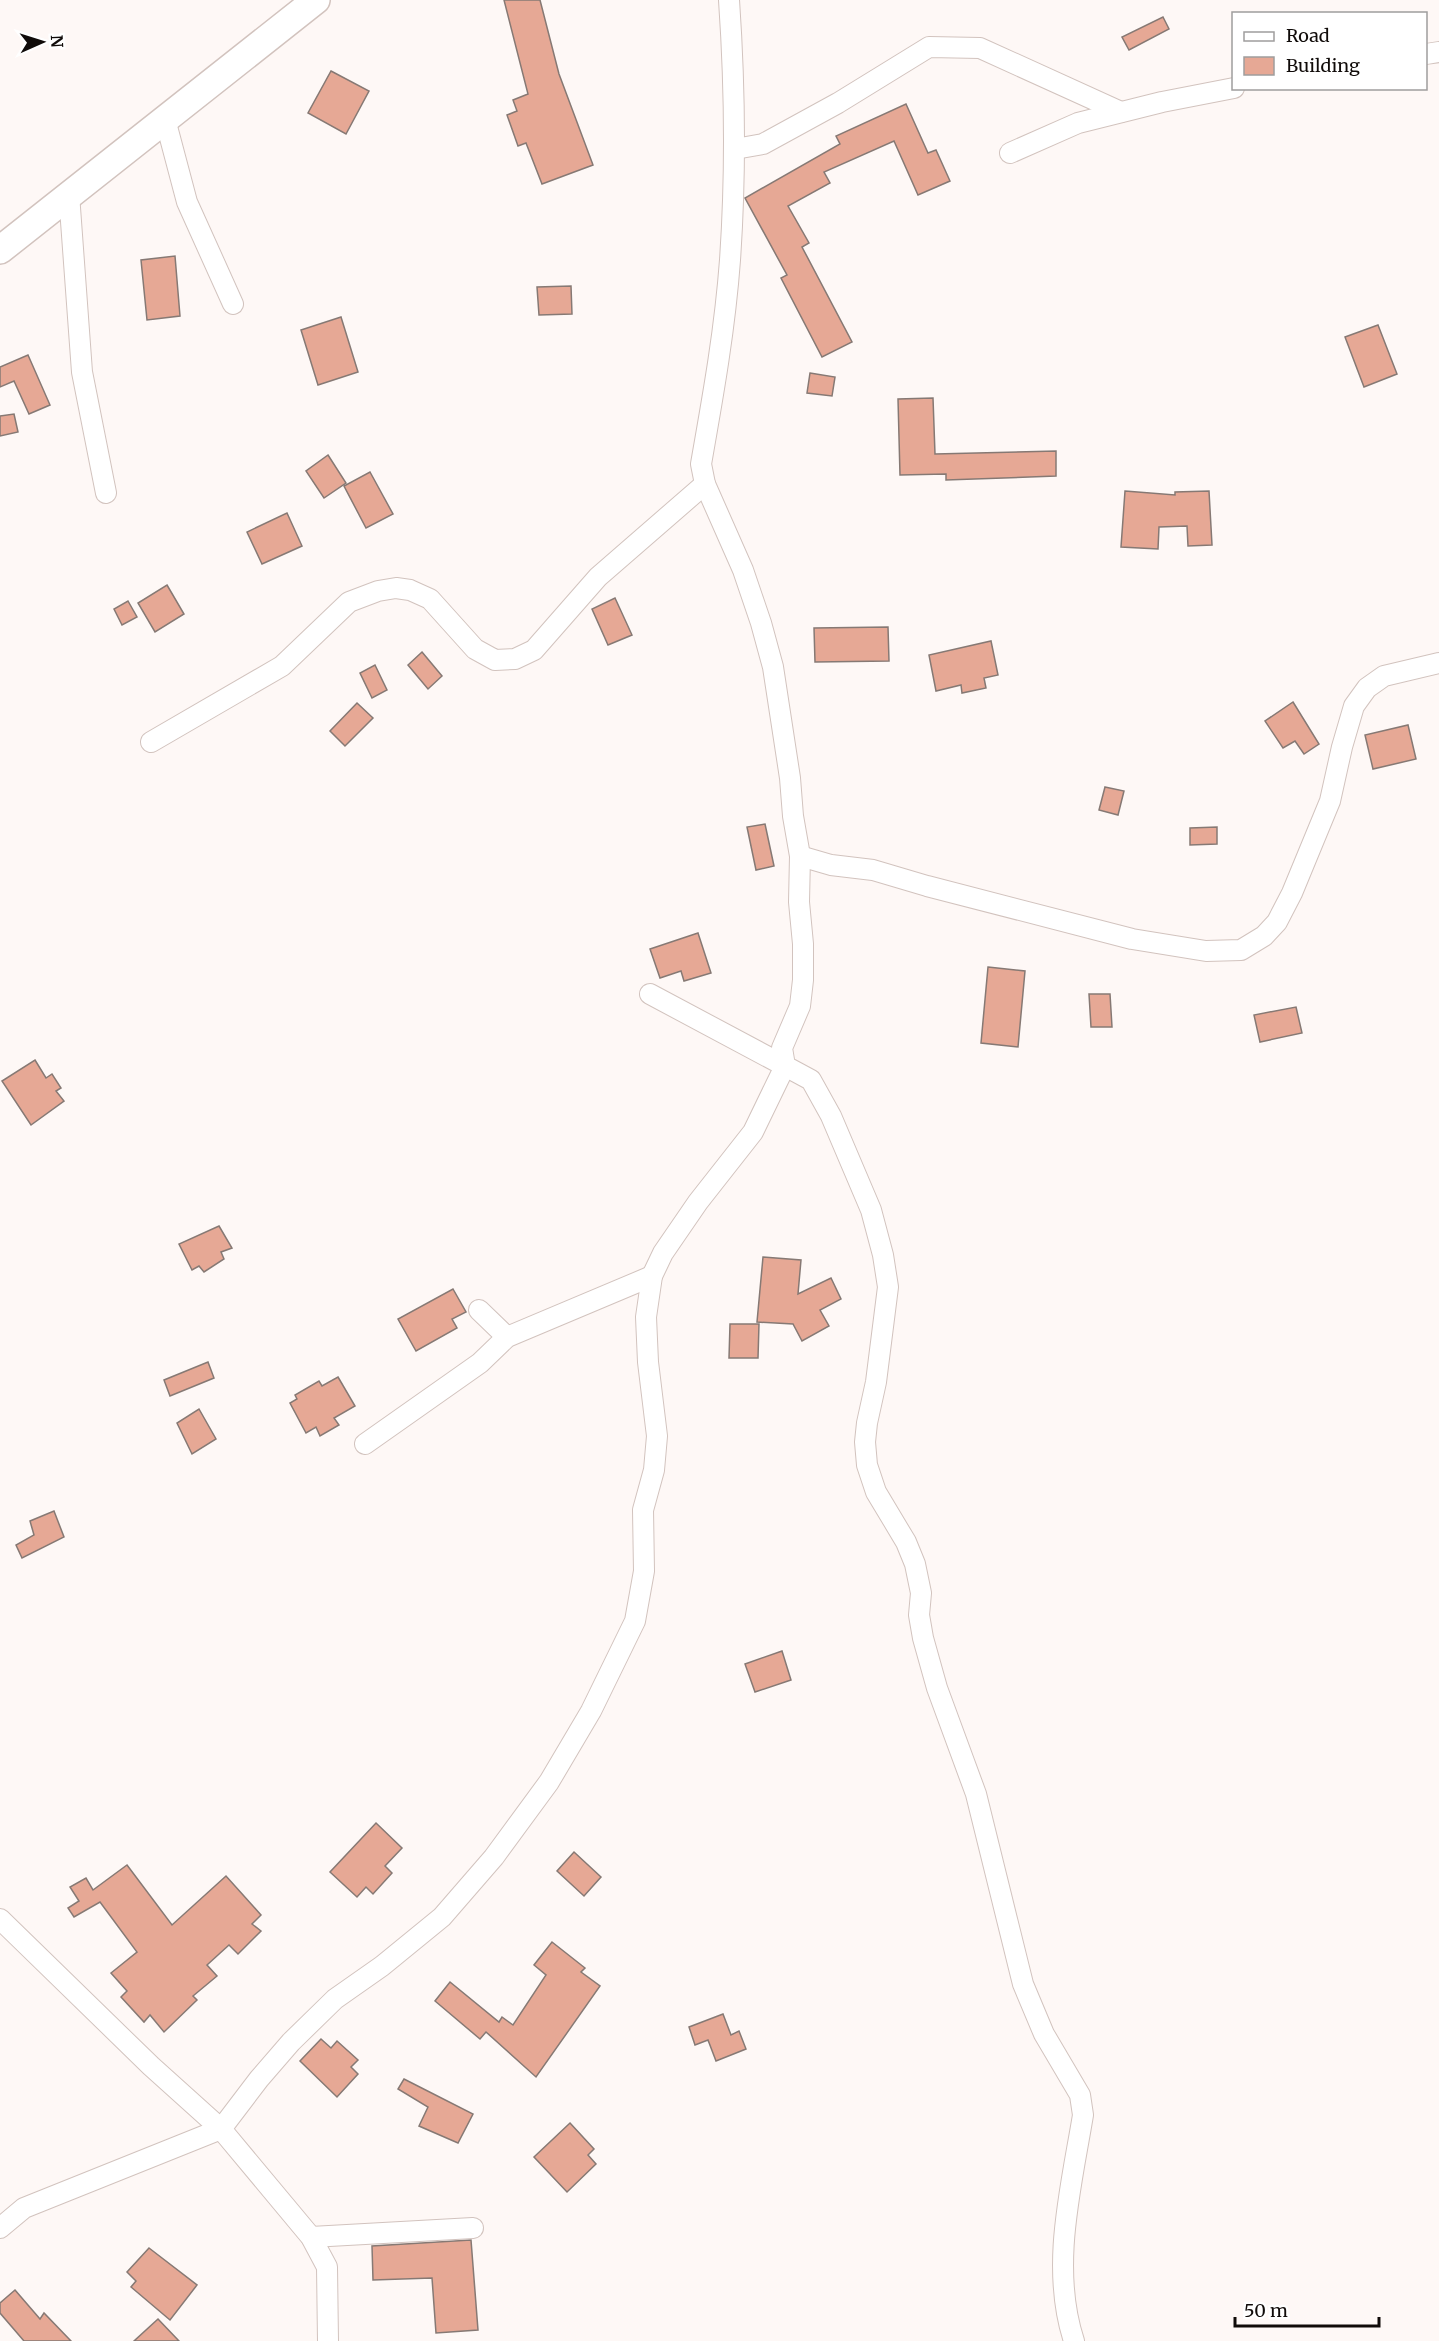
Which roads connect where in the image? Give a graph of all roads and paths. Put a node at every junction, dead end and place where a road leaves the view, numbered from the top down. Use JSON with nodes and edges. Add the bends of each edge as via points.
{"nodes":[{"id":1,"x":316,"y":0,"type":"edge"},
{"id":2,"x":729,"y":0,"type":"edge"},
{"id":3,"x":1232,"y":88,"type":"edge"},
{"id":4,"x":1121,"y":112,"type":"junction"},
{"id":5,"x":165,"y":118,"type":"junction"},
{"id":6,"x":735,"y":149,"type":"junction"},
{"id":7,"x":1010,"y":153,"type":"dead end"},
{"id":8,"x":69,"y":194,"type":"junction"},
{"id":9,"x":0,"y":250,"type":"edge"},
{"id":10,"x":233,"y":304,"type":"dead end"},
{"id":11,"x":705,"y":484,"type":"junction"},
{"id":12,"x":106,"y":493,"type":"dead end"},
{"id":13,"x":1439,"y":663,"type":"edge"},
{"id":14,"x":150,"y":742,"type":"dead end"},
{"id":15,"x":800,"y":856,"type":"junction"},
{"id":16,"x":650,"y":994,"type":"dead end"},
{"id":17,"x":785,"y":1066,"type":"junction"},
{"id":18,"x":652,"y":1275,"type":"junction"},
{"id":19,"x":479,"y":1310,"type":"dead end"},
{"id":20,"x":507,"y":1337,"type":"junction"},
{"id":21,"x":365,"y":1444,"type":"dead end"},
{"id":22,"x":0,"y":1919,"type":"edge"},
{"id":23,"x":221,"y":2128,"type":"junction"},
{"id":24,"x":0,"y":2228,"type":"edge"},
{"id":25,"x":473,"y":2228,"type":"dead end"},
{"id":26,"x":311,"y":2236,"type":"junction"},
{"id":27,"x":328,"y":2341,"type":"edge"},
{"id":28,"x":1074,"y":2341,"type":"edge"}],
"edges":[{"from":1,"to":5,"type":"main road"},
{"from":2,"to":6,"type":"street"},
{"from":3,"to":4,"type":"street"},
{"from":4,"to":6,"type":"street","via":[[980,48],[929,47],[763,144]]},
{"from":4,"to":7,"type":"street","via":[[1078,123]]},
{"from":5,"to":8,"type":"main road"},
{"from":5,"to":10,"type":"street","via":[[187,202]]},
{"from":6,"to":11,"type":"street","via":[[722,340],[701,464]]},
{"from":8,"to":9,"type":"main road"},
{"from":8,"to":12,"type":"street","via":[[82,372]]},
{"from":11,"to":14,"type":"street","via":[[598,577],[534,650],[515,659],[495,660],[475,650],[430,599],[410,590],[378,591],[349,602],[282,666]]},
{"from":11,"to":15,"type":"street","via":[[743,570],[773,667]]},
{"from":13,"to":15,"type":"street","via":[[1384,676],[1367,688],[1354,706],[1330,801],[1292,893],[1277,922],[1264,936],[1241,950],[1206,951],[1132,939],[873,870],[831,865]]},
{"from":15,"to":17,"type":"street","via":[[803,980],[800,1006],[782,1048]]},
{"from":16,"to":17,"type":"street"},
{"from":17,"to":18,"type":"street","via":[[753,1132],[698,1202]]},
{"from":17,"to":28,"type":"street","via":[[811,1080],[831,1116],[871,1210],[888,1287],[867,1423],[867,1465],[876,1492],[915,1564],[923,1638],[976,1794],[1023,1984],[1044,2034],[1080,2095],[1083,2115],[1064,2237],[1064,2287]]},
{"from":18,"to":20,"type":"street"},
{"from":18,"to":23,"type":"street","via":[[646,1317],[657,1436],[654,1470],[643,1510],[644,1571],[635,1622],[591,1711],[549,1782],[494,1857],[442,1917],[335,1999],[291,2042]]},
{"from":19,"to":20,"type":"street"},
{"from":20,"to":21,"type":"street","via":[[480,1364]]},
{"from":22,"to":23,"type":"street","via":[[134,2050]]},
{"from":23,"to":24,"type":"street","via":[[24,2208]]},
{"from":23,"to":26,"type":"street"},
{"from":25,"to":26,"type":"street"},
{"from":26,"to":27,"type":"street","via":[[327,2267]]}]}
